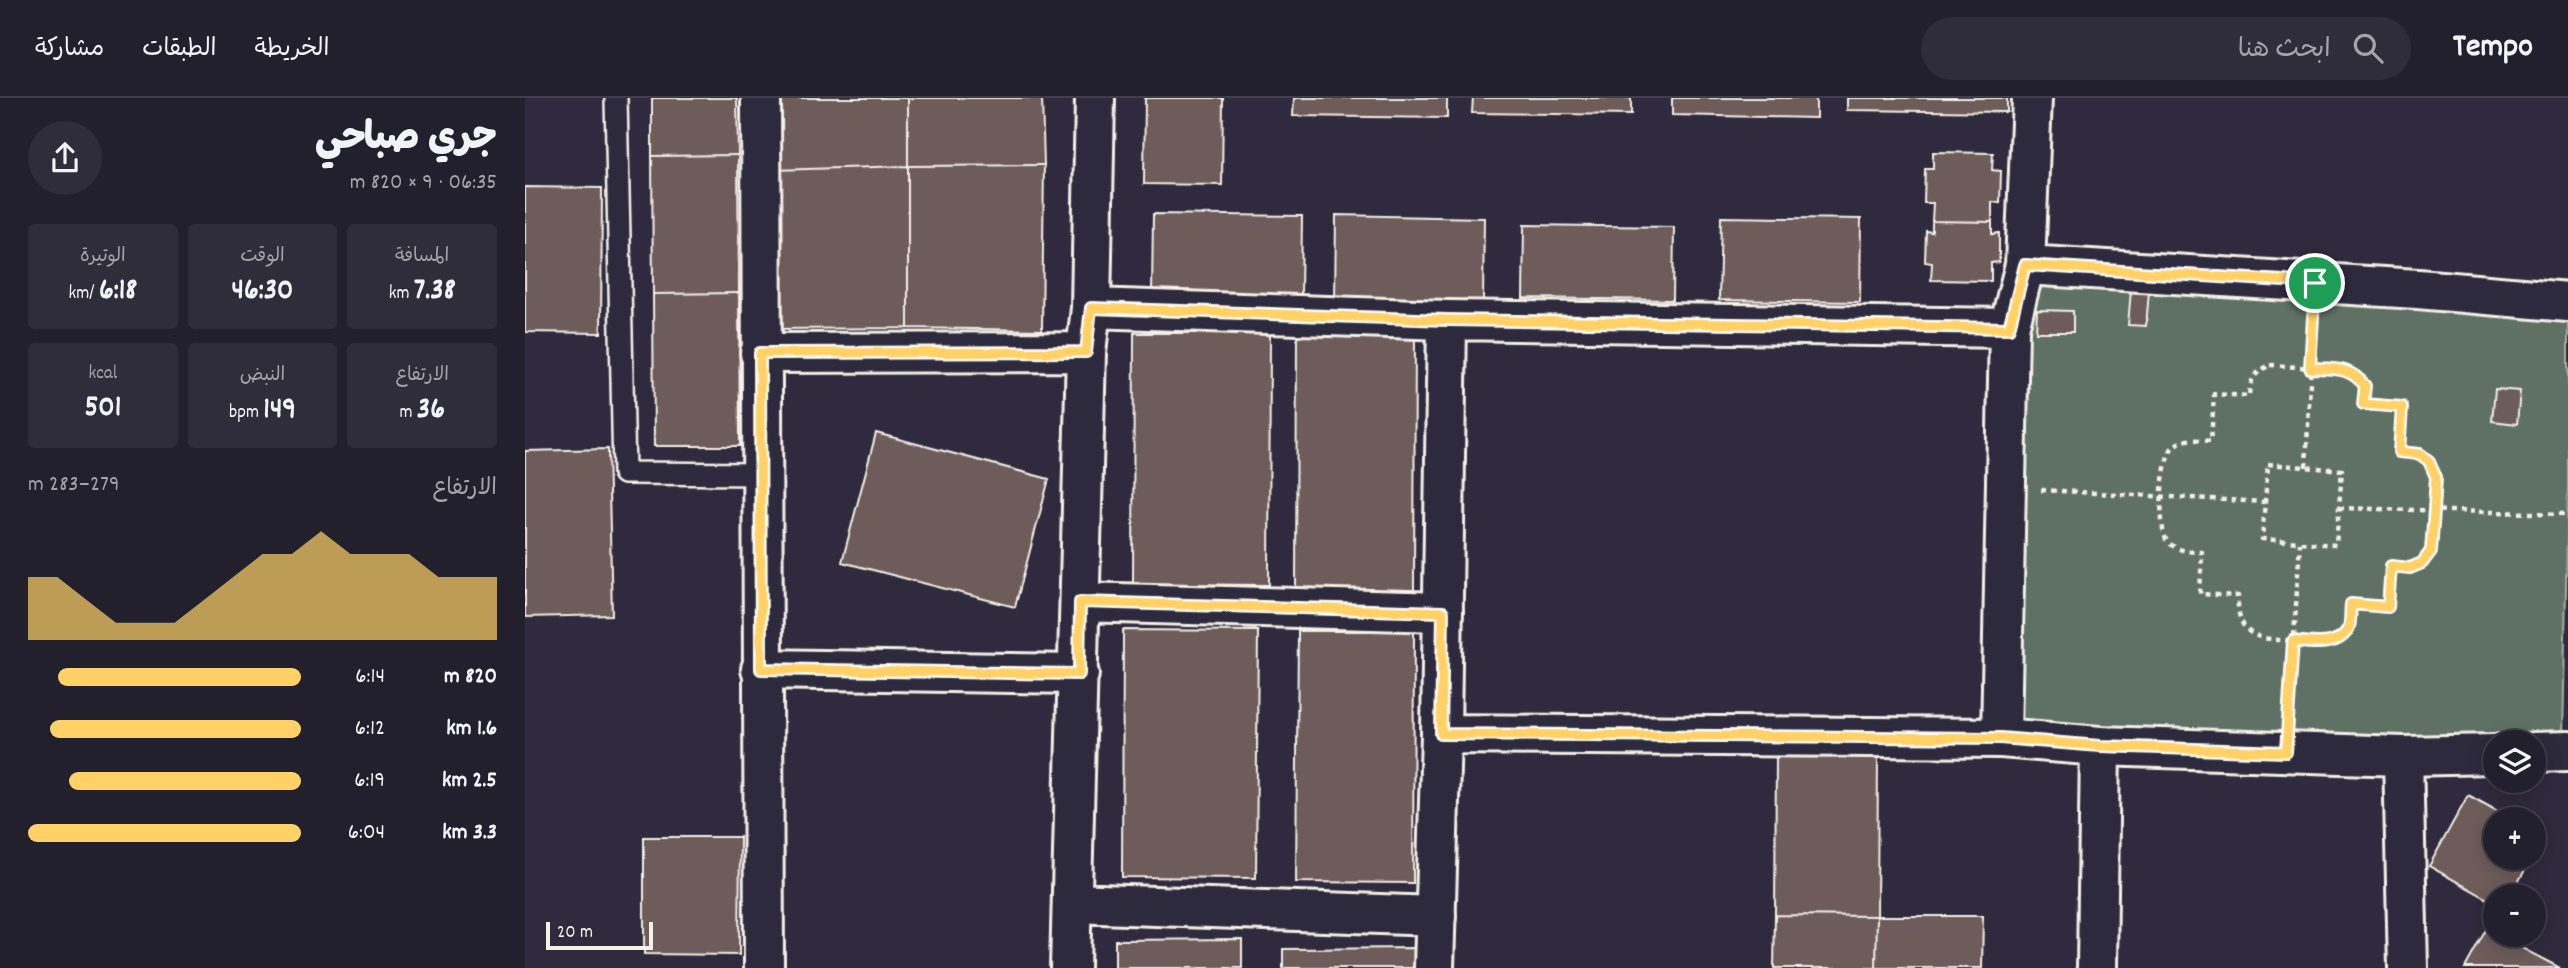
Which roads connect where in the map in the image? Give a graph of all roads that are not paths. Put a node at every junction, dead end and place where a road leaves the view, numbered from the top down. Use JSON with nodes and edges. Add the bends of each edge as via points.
{"nodes":[{"id":1,"x":616,"y":98,"type":"edge"},
{"id":2,"x":761,"y":98,"type":"edge"},
{"id":3,"x":1095,"y":98,"type":"edge"},
{"id":4,"x":2032,"y":98,"type":"edge"},
{"id":5,"x":2025,"y":265,"type":"junction"},
{"id":6,"x":2568,"y":302,"type":"edge"},
{"id":7,"x":1091,"y":308,"type":"junction"},
{"id":8,"x":1447,"y":320,"type":"junction"},
{"id":9,"x":2009,"y":328,"type":"junction"},
{"id":10,"x":1086,"y":352,"type":"junction"},
{"id":11,"x":760,"y":353,"type":"junction"},
{"id":12,"x":761,"y":474,"type":"junction"},
{"id":13,"x":1080,"y":602,"type":"junction"},
{"id":14,"x":1443,"y":612,"type":"junction"},
{"id":15,"x":761,"y":669,"type":"junction"},
{"id":16,"x":1079,"y":674,"type":"junction"},
{"id":17,"x":1441,"y":734,"type":"junction"},
{"id":18,"x":2000,"y":738,"type":"junction"},
{"id":19,"x":2100,"y":746,"type":"junction"},
{"id":20,"x":2568,"y":751,"type":"edge"},
{"id":21,"x":2546,"y":752,"type":"edge"},
{"id":22,"x":2483,"y":754,"type":"edge"},
{"id":23,"x":2403,"y":756,"type":"junction"},
{"id":24,"x":1072,"y":903,"type":"junction"},
{"id":25,"x":1436,"y":916,"type":"junction"},
{"id":26,"x":764,"y":968,"type":"edge"},
{"id":27,"x":1070,"y":968,"type":"edge"},
{"id":28,"x":1434,"y":968,"type":"edge"},
{"id":29,"x":2097,"y":968,"type":"edge"},
{"id":30,"x":2409,"y":968,"type":"edge"}],
"edges":[{"from":1,"to":12,"type":"lane","via":[[624,473]]},
{"from":2,"to":11,"type":"street"},
{"from":3,"to":7,"type":"street"},
{"from":4,"to":5,"type":"street"},
{"from":5,"to":6,"type":"street"},
{"from":5,"to":9,"type":"street"},
{"from":7,"to":8,"type":"street"},
{"from":7,"to":10,"type":"street"},
{"from":8,"to":9,"type":"street"},
{"from":8,"to":14,"type":"street"},
{"from":9,"to":18,"type":"street"},
{"from":10,"to":11,"type":"street"},
{"from":10,"to":13,"type":"street"},
{"from":11,"to":12,"type":"street"},
{"from":12,"to":15,"type":"street"},
{"from":13,"to":14,"type":"street"},
{"from":13,"to":16,"type":"street"},
{"from":14,"to":17,"type":"street"},
{"from":15,"to":16,"type":"street"},
{"from":15,"to":26,"type":"street"},
{"from":16,"to":24,"type":"street"},
{"from":17,"to":18,"type":"street"},
{"from":17,"to":25,"type":"street"},
{"from":18,"to":19,"type":"street"},
{"from":19,"to":23,"type":"street"},
{"from":19,"to":29,"type":"street"},
{"from":20,"to":21,"type":"street"},
{"from":22,"to":23,"type":"street"},
{"from":23,"to":30,"type":"street"},
{"from":24,"to":25,"type":"street"},
{"from":24,"to":27,"type":"street"},
{"from":25,"to":28,"type":"street"}]}
